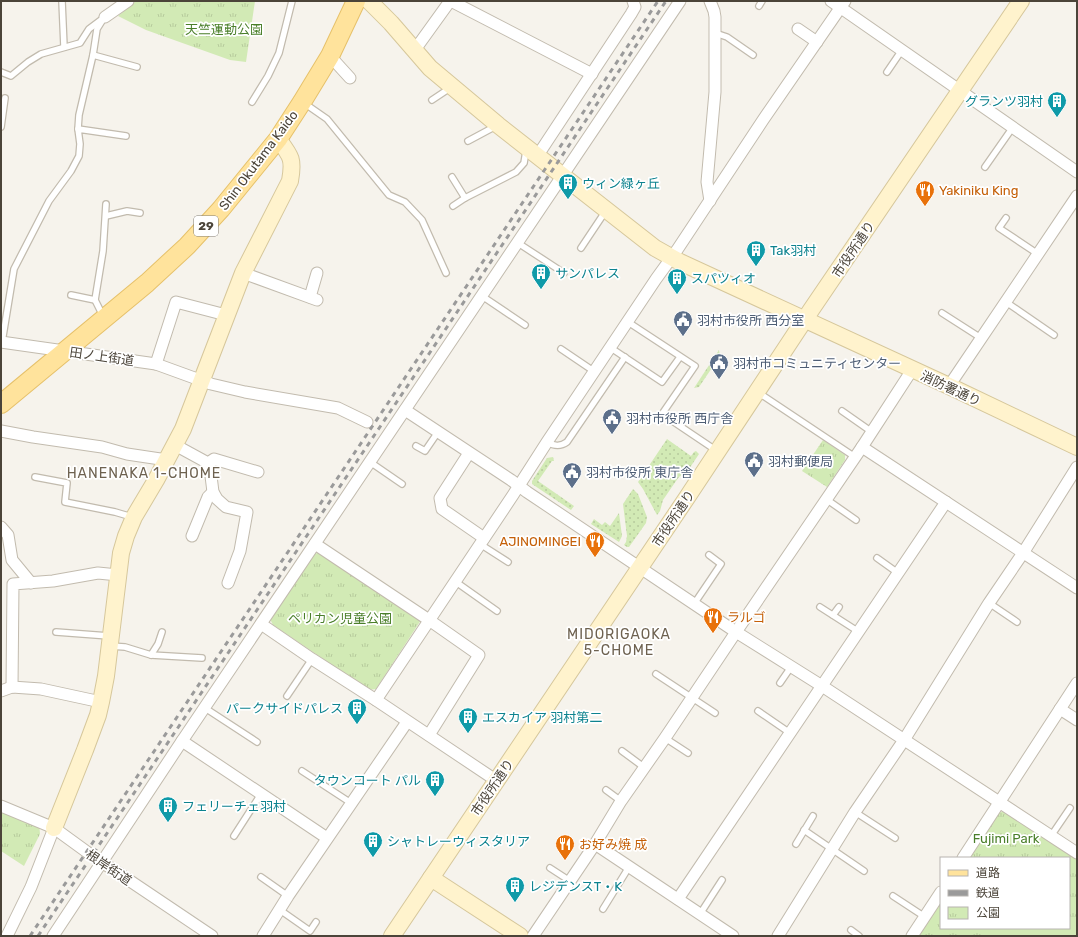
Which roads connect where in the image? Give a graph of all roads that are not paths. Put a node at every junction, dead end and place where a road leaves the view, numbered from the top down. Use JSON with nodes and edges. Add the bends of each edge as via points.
{"nodes":[{"id":1,"x":62,"y":1,"type":"edge"},
{"id":2,"x":128,"y":1,"type":"edge"},
{"id":3,"x":292,"y":1,"type":"edge"},
{"id":4,"x":356,"y":1,"type":"edge"},
{"id":5,"x":368,"y":1,"type":"edge"},
{"id":6,"x":450,"y":1,"type":"edge"},
{"id":7,"x":633,"y":1,"type":"edge"},
{"id":8,"x":680,"y":1,"type":"edge"},
{"id":9,"x":710,"y":1,"type":"edge"},
{"id":10,"x":831,"y":1,"type":"edge"},
{"id":11,"x":1020,"y":1,"type":"edge"},
{"id":12,"x":843,"y":4,"type":"edge"},
{"id":13,"x":105,"y":17,"type":"junction"},
{"id":14,"x":798,"y":29,"type":"dead end"},
{"id":15,"x":715,"y":33,"type":"junction"},
{"id":16,"x":817,"y":42,"type":"junction"},
{"id":17,"x":64,"y":48,"type":"junction"},
{"id":18,"x":902,"y":50,"type":"junction"},
{"id":19,"x":414,"y":51,"type":"junction"},
{"id":20,"x":93,"y":55,"type":"junction"},
{"id":21,"x":753,"y":55,"type":"dead end"},
{"id":22,"x":330,"y":56,"type":"junction"},
{"id":23,"x":137,"y":67,"type":"dead end"},
{"id":24,"x":1,"y":72,"type":"edge"},
{"id":25,"x":886,"y":72,"type":"dead end"},
{"id":26,"x":592,"y":74,"type":"junction"},
{"id":27,"x":350,"y":78,"type":"dead end"},
{"id":28,"x":452,"y":87,"type":"junction"},
{"id":29,"x":960,"y":90,"type":"junction"},
{"id":30,"x":5,"y":98,"type":"dead end"},
{"id":31,"x":432,"y":100,"type":"dead end"},
{"id":32,"x":252,"y":102,"type":"dead end"},
{"id":33,"x":302,"y":102,"type":"junction"},
{"id":34,"x":498,"y":125,"type":"junction"},
{"id":35,"x":1,"y":127,"type":"edge"},
{"id":36,"x":1013,"y":127,"type":"junction"},
{"id":37,"x":78,"y":129,"type":"junction"},
{"id":38,"x":126,"y":136,"type":"dead end"},
{"id":39,"x":278,"y":139,"type":"junction"},
{"id":40,"x":468,"y":141,"type":"dead end"},
{"id":41,"x":532,"y":151,"type":"junction"},
{"id":42,"x":985,"y":167,"type":"dead end"},
{"id":43,"x":1077,"y":172,"type":"edge"},
{"id":44,"x":564,"y":175,"type":"junction"},
{"id":45,"x":452,"y":177,"type":"dead end"},
{"id":46,"x":1077,"y":196,"type":"edge"},
{"id":47,"x":465,"y":198,"type":"junction"},
{"id":48,"x":710,"y":200,"type":"junction"},
{"id":49,"x":106,"y":204,"type":"dead end"},
{"id":50,"x":453,"y":206,"type":"dead end"},
{"id":51,"x":607,"y":210,"type":"junction"},
{"id":52,"x":140,"y":213,"type":"dead end"},
{"id":53,"x":106,"y":216,"type":"junction"},
{"id":54,"x":1006,"y":218,"type":"dead end"},
{"id":55,"x":518,"y":243,"type":"junction"},
{"id":56,"x":581,"y":248,"type":"dead end"},
{"id":57,"x":1038,"y":254,"type":"junction"},
{"id":58,"x":672,"y":258,"type":"junction"},
{"id":59,"x":446,"y":272,"type":"dead end"},
{"id":60,"x":243,"y":273,"type":"junction"},
{"id":61,"x":317,"y":273,"type":"dead end"},
{"id":62,"x":564,"y":273,"type":"dead end"},
{"id":63,"x":71,"y":295,"type":"dead end"},
{"id":64,"x":482,"y":296,"type":"junction"},
{"id":65,"x":95,"y":300,"type":"junction"},
{"id":66,"x":1006,"y":302,"type":"junction"},
{"id":67,"x":942,"y":313,"type":"dead end"},
{"id":68,"x":226,"y":315,"type":"junction"},
{"id":69,"x":104,"y":318,"type":"junction"},
{"id":70,"x":805,"y":319,"type":"junction"},
{"id":71,"x":628,"y":322,"type":"junction"},
{"id":72,"x":524,"y":325,"type":"dead end"},
{"id":73,"x":1054,"y":335,"type":"dead end"},
{"id":74,"x":982,"y":338,"type":"junction"},
{"id":75,"x":1,"y":339,"type":"edge"},
{"id":76,"x":1,"y":342,"type":"edge"},
{"id":77,"x":611,"y":348,"type":"junction"},
{"id":78,"x":561,"y":349,"type":"dead end"},
{"id":79,"x":66,"y":351,"type":"junction"},
{"id":80,"x":625,"y":357,"type":"junction"},
{"id":81,"x":680,"y":357,"type":"junction"},
{"id":82,"x":156,"y":364,"type":"junction"},
{"id":83,"x":912,"y":370,"type":"junction"},
{"id":84,"x":595,"y":372,"type":"junction"},
{"id":85,"x":201,"y":380,"type":"junction"},
{"id":86,"x":949,"y":386,"type":"junction"},
{"id":87,"x":757,"y":392,"type":"junction"},
{"id":88,"x":1,"y":404,"type":"edge"},
{"id":89,"x":405,"y":410,"type":"junction"},
{"id":90,"x":842,"y":410,"type":"dead end"},
{"id":91,"x":367,"y":422,"type":"dead end"},
{"id":92,"x":1,"y":431,"type":"edge"},
{"id":93,"x":438,"y":432,"type":"junction"},
{"id":94,"x":872,"y":432,"type":"junction"},
{"id":95,"x":547,"y":442,"type":"junction"},
{"id":96,"x":175,"y":446,"type":"junction"},
{"id":97,"x":416,"y":446,"type":"dead end"},
{"id":98,"x":862,"y":447,"type":"junction"},
{"id":99,"x":1077,"y":448,"type":"edge"},
{"id":100,"x":717,"y":452,"type":"junction"},
{"id":101,"x":469,"y":453,"type":"junction"},
{"id":102,"x":855,"y":457,"type":"junction"},
{"id":103,"x":166,"y":460,"type":"junction"},
{"id":104,"x":370,"y":462,"type":"junction"},
{"id":105,"x":208,"y":463,"type":"junction"},
{"id":106,"x":1077,"y":467,"type":"edge"},
{"id":107,"x":258,"y":472,"type":"dead end"},
{"id":108,"x":35,"y":477,"type":"dead end"},
{"id":109,"x":402,"y":484,"type":"dead end"},
{"id":110,"x":519,"y":486,"type":"junction"},
{"id":111,"x":213,"y":492,"type":"junction"},
{"id":112,"x":826,"y":499,"type":"junction"},
{"id":113,"x":946,"y":502,"type":"junction"},
{"id":114,"x":134,"y":517,"type":"junction"},
{"id":115,"x":856,"y":520,"type":"dead end"},
{"id":116,"x":1,"y":527,"type":"edge"},
{"id":117,"x":192,"y":536,"type":"dead end"},
{"id":118,"x":482,"y":541,"type":"junction"},
{"id":119,"x":315,"y":544,"type":"junction"},
{"id":120,"x":1023,"y":553,"type":"junction"},
{"id":121,"x":709,"y":555,"type":"dead end"},
{"id":122,"x":877,"y":558,"type":"dead end"},
{"id":123,"x":508,"y":562,"type":"dead end"},
{"id":124,"x":640,"y":568,"type":"junction"},
{"id":125,"x":898,"y":573,"type":"junction"},
{"id":126,"x":118,"y":575,"type":"junction"},
{"id":127,"x":456,"y":582,"type":"junction"},
{"id":128,"x":30,"y":583,"type":"junction"},
{"id":129,"x":228,"y":583,"type":"dead end"},
{"id":130,"x":1077,"y":588,"type":"edge"},
{"id":131,"x":989,"y":603,"type":"junction"},
{"id":132,"x":694,"y":604,"type":"junction"},
{"id":133,"x":820,"y":607,"type":"dead end"},
{"id":134,"x":839,"y":607,"type":"dead end"},
{"id":135,"x":497,"y":611,"type":"dead end"},
{"id":136,"x":833,"y":615,"type":"junction"},
{"id":137,"x":430,"y":620,"type":"junction"},
{"id":138,"x":1017,"y":622,"type":"dead end"},
{"id":139,"x":261,"y":624,"type":"junction"},
{"id":140,"x":56,"y":632,"type":"dead end"},
{"id":141,"x":162,"y":632,"type":"dead end"},
{"id":142,"x":736,"y":632,"type":"junction"},
{"id":143,"x":859,"y":632,"type":"junction"},
{"id":144,"x":111,"y":641,"type":"junction"},
{"id":145,"x":151,"y":655,"type":"junction"},
{"id":146,"x":202,"y":658,"type":"dead end"},
{"id":147,"x":312,"y":659,"type":"junction"},
{"id":148,"x":791,"y":667,"type":"junction"},
{"id":149,"x":656,"y":674,"type":"dead end"},
{"id":150,"x":1077,"y":683,"type":"edge"},
{"id":151,"x":780,"y":684,"type":"dead end"},
{"id":152,"x":822,"y":686,"type":"junction"},
{"id":153,"x":6,"y":689,"type":"edge"},
{"id":154,"x":287,"y":696,"type":"dead end"},
{"id":155,"x":692,"y":697,"type":"junction"},
{"id":156,"x":376,"y":700,"type":"junction"},
{"id":157,"x":101,"y":702,"type":"junction"},
{"id":158,"x":205,"y":708,"type":"junction"},
{"id":159,"x":1060,"y":709,"type":"junction"},
{"id":160,"x":758,"y":711,"type":"dead end"},
{"id":161,"x":715,"y":713,"type":"dead end"},
{"id":162,"x":1077,"y":720,"type":"edge"},
{"id":163,"x":407,"y":722,"type":"junction"},
{"id":164,"x":790,"y":734,"type":"junction"},
{"id":165,"x":429,"y":735,"type":"junction"},
{"id":166,"x":665,"y":738,"type":"junction"},
{"id":167,"x":904,"y":740,"type":"junction"},
{"id":168,"x":182,"y":741,"type":"junction"},
{"id":169,"x":257,"y":742,"type":"dead end"},
{"id":170,"x":622,"y":751,"type":"dead end"},
{"id":171,"x":688,"y":753,"type":"dead end"},
{"id":172,"x":645,"y":768,"type":"junction"},
{"id":173,"x":302,"y":771,"type":"dead end"},
{"id":174,"x":497,"y":781,"type":"junction"},
{"id":175,"x":606,"y":790,"type":"dead end"},
{"id":176,"x":262,"y":794,"type":"junction"},
{"id":177,"x":621,"y":801,"type":"junction"},
{"id":178,"x":999,"y":802,"type":"junction"},
{"id":179,"x":351,"y":803,"type":"junction"},
{"id":180,"x":1,"y":806,"type":"edge"},
{"id":181,"x":1070,"y":808,"type":"dead end"},
{"id":182,"x":855,"y":812,"type":"junction"},
{"id":183,"x":813,"y":816,"type":"dead end"},
{"id":184,"x":54,"y":828,"type":"junction"},
{"id":185,"x":804,"y":830,"type":"junction"},
{"id":186,"x":234,"y":836,"type":"dead end"},
{"id":187,"x":1051,"y":836,"type":"junction"},
{"id":188,"x":327,"y":838,"type":"junction"},
{"id":189,"x":895,"y":838,"type":"dead end"},
{"id":190,"x":595,"y":844,"type":"junction"},
{"id":191,"x":796,"y":844,"type":"dead end"},
{"id":192,"x":832,"y":849,"type":"junction"},
{"id":193,"x":1077,"y":853,"type":"edge"},
{"id":194,"x":964,"y":857,"type":"edge"},
{"id":195,"x":102,"y":862,"type":"junction"},
{"id":196,"x":629,"y":867,"type":"junction"},
{"id":197,"x":550,"y":868,"type":"dead end"},
{"id":198,"x":864,"y":871,"type":"dead end"},
{"id":199,"x":261,"y":878,"type":"dead end"},
{"id":200,"x":430,"y":878,"type":"junction"},
{"id":201,"x":722,"y":880,"type":"dead end"},
{"id":202,"x":570,"y":881,"type":"junction"},
{"id":203,"x":940,"y":894,"type":"edge"},
{"id":204,"x":288,"y":896,"type":"junction"},
{"id":205,"x":893,"y":896,"type":"dead end"},
{"id":206,"x":678,"y":900,"type":"junction"},
{"id":207,"x":603,"y":909,"type":"dead end"},
{"id":208,"x":280,"y":910,"type":"junction"},
{"id":209,"x":700,"y":914,"type":"junction"},
{"id":210,"x":925,"y":917,"type":"junction"},
{"id":211,"x":316,"y":922,"type":"dead end"},
{"id":212,"x":850,"y":930,"type":"dead end"},
{"id":213,"x":58,"y":934,"type":"edge"},
{"id":214,"x":7,"y":936,"type":"edge"},
{"id":215,"x":212,"y":936,"type":"edge"},
{"id":216,"x":263,"y":936,"type":"edge"},
{"id":217,"x":392,"y":936,"type":"edge"},
{"id":218,"x":520,"y":936,"type":"edge"},
{"id":219,"x":533,"y":936,"type":"edge"},
{"id":220,"x":733,"y":936,"type":"edge"},
{"id":221,"x":778,"y":936,"type":"edge"},
{"id":222,"x":859,"y":936,"type":"edge"},
{"id":223,"x":912,"y":936,"type":"edge"}],
"edges":[{"from":1,"to":17,"type":"lane"},
{"from":2,"to":13,"type":"street"},
{"from":3,"to":32,"type":"lane","via":[[279,53]]},
{"from":4,"to":22,"type":"main road","name":"Shin Okutama Kaido","number":"29"},
{"from":5,"to":19,"type":"street","name":"消防署通り"},
{"from":6,"to":19,"type":"street"},
{"from":6,"to":26,"type":"street"},
{"from":7,"to":26,"type":"street","via":[[635,7]]},
{"from":8,"to":44,"type":"street"},
{"from":9,"to":15,"type":"street","via":[[714,11]]},
{"from":10,"to":12,"type":"street"},
{"from":11,"to":29,"type":"street","name":"市役所通り"},
{"from":12,"to":16,"type":"street"},
{"from":12,"to":18,"type":"street"},
{"from":13,"to":17,"type":"lane","via":[[89,29],[80,42]]},
{"from":13,"to":20,"type":"lane","via":[[97,30]]},
{"from":14,"to":16,"type":"street"},
{"from":15,"to":21,"type":"lane","via":[[727,37]]},
{"from":15,"to":48,"type":"street","via":[[715,92],[707,182]]},
{"from":16,"to":48,"type":"street"},
{"from":17,"to":24,"type":"lane","via":[[42,54],[11,76]]},
{"from":18,"to":25,"type":"lane"},
{"from":18,"to":29,"type":"street"},
{"from":19,"to":28,"type":"street","name":"消防署通り"},
{"from":20,"to":23,"type":"lane"},
{"from":20,"to":37,"type":"lane"},
{"from":22,"to":27,"type":"street"},
{"from":22,"to":33,"type":"main road","name":"Shin Okutama Kaido","number":"29"},
{"from":26,"to":41,"type":"street"},
{"from":28,"to":31,"type":"lane"},
{"from":28,"to":34,"type":"street","name":"消防署通り"},
{"from":29,"to":36,"type":"street"},
{"from":29,"to":70,"type":"street","name":"市役所通り"},
{"from":30,"to":35,"type":"lane"},
{"from":33,"to":39,"type":"main road","name":"Shin Okutama Kaido","number":"29"},
{"from":33,"to":59,"type":"lane","via":[[327,119],[389,195],[405,202],[422,220]]},
{"from":34,"to":40,"type":"lane"},
{"from":34,"to":41,"type":"street","name":"消防署通り"},
{"from":36,"to":42,"type":"lane"},
{"from":36,"to":43,"type":"street"},
{"from":37,"to":38,"type":"lane"},
{"from":37,"to":75,"type":"lane","via":[[79,156],[49,201],[14,269]]},
{"from":39,"to":60,"type":"street","via":[[290,155],[290,181]]},
{"from":39,"to":69,"type":"main road","name":"Shin Okutama Kaido","number":"29","via":[[187,246]]},
{"from":41,"to":44,"type":"street","name":"消防署通り"},
{"from":41,"to":47,"type":"lane","via":[[526,154],[524,163],[516,172]]},
{"from":44,"to":51,"type":"street","name":"消防署通り"},
{"from":44,"to":55,"type":"street"},
{"from":45,"to":47,"type":"lane"},
{"from":46,"to":57,"type":"street"},
{"from":47,"to":50,"type":"lane"},
{"from":48,"to":58,"type":"street"},
{"from":49,"to":53,"type":"lane"},
{"from":51,"to":56,"type":"lane"},
{"from":51,"to":58,"type":"street","name":"消防署通り","via":[[655,248]]},
{"from":52,"to":53,"type":"lane","via":[[126,211]]},
{"from":53,"to":65,"type":"lane","via":[[104,252]]},
{"from":54,"to":57,"type":"lane","via":[[999,228]]},
{"from":55,"to":62,"type":"lane"},
{"from":55,"to":64,"type":"street"},
{"from":57,"to":66,"type":"street"},
{"from":58,"to":70,"type":"street","name":"消防署通り"},
{"from":58,"to":71,"type":"street"},
{"from":60,"to":61,"type":"street","via":[[314,299]]},
{"from":60,"to":68,"type":"street"},
{"from":63,"to":65,"type":"lane"},
{"from":64,"to":72,"type":"lane"},
{"from":64,"to":89,"type":"street"},
{"from":65,"to":69,"type":"lane"},
{"from":66,"to":73,"type":"lane"},
{"from":66,"to":74,"type":"street"},
{"from":67,"to":74,"type":"lane"},
{"from":68,"to":82,"type":"street","via":[[176,302]]},
{"from":68,"to":85,"type":"street"},
{"from":69,"to":79,"type":"main road","name":"Shin Okutama Kaido","number":"29"},
{"from":70,"to":83,"type":"street","name":"消防署通り"},
{"from":70,"to":87,"type":"street","name":"市役所通り"},
{"from":71,"to":77,"type":"street"},
{"from":71,"to":81,"type":"lane"},
{"from":74,"to":86,"type":"street"},
{"from":76,"to":79,"type":"street","name":"田ノ上街道"},
{"from":77,"to":80,"type":"lane"},
{"from":77,"to":84,"type":"street"},
{"from":78,"to":84,"type":"lane"},
{"from":79,"to":82,"type":"street","name":"田ノ上街道"},
{"from":79,"to":88,"type":"main road","name":"Shin Okutama Kaido","number":"29"},
{"from":80,"to":81,"type":"lane","via":[[662,382]]},
{"from":80,"to":95,"type":"lane","via":[[567,442],[553,446]]},
{"from":81,"to":100,"type":"lane","via":[[695,366],[662,414]]},
{"from":82,"to":85,"type":"street","name":"田ノ上街道"},
{"from":83,"to":86,"type":"street","name":"消防署通り"},
{"from":83,"to":94,"type":"street"},
{"from":84,"to":95,"type":"street"},
{"from":85,"to":91,"type":"street","name":"田ノ上街道","via":[[246,392],[338,408]]},
{"from":85,"to":96,"type":"street"},
{"from":86,"to":99,"type":"street","name":"消防署通り"},
{"from":87,"to":100,"type":"street","name":"市役所通り"},
{"from":87,"to":102,"type":"lane"},
{"from":89,"to":93,"type":"street"},
{"from":89,"to":104,"type":"street"},
{"from":90,"to":94,"type":"lane"},
{"from":92,"to":103,"type":"street"},
{"from":93,"to":97,"type":"lane","via":[[425,451]]},
{"from":93,"to":101,"type":"street"},
{"from":94,"to":98,"type":"street"},
{"from":95,"to":110,"type":"street"},
{"from":96,"to":103,"type":"street"},
{"from":96,"to":105,"type":"street"},
{"from":98,"to":102,"type":"street"},
{"from":98,"to":113,"type":"street"},
{"from":100,"to":124,"type":"street","name":"市役所通り"},
{"from":101,"to":110,"type":"street"},
{"from":101,"to":118,"type":"street","via":[[440,498],[442,510]]},
{"from":102,"to":112,"type":"street"},
{"from":103,"to":114,"type":"street"},
{"from":104,"to":109,"type":"lane"},
{"from":104,"to":119,"type":"street"},
{"from":105,"to":107,"type":"street","via":[[214,459]]},
{"from":105,"to":111,"type":"street"},
{"from":106,"to":120,"type":"street"},
{"from":108,"to":114,"type":"lane","via":[[68,483],[65,502]]},
{"from":110,"to":118,"type":"street"},
{"from":110,"to":124,"type":"street","via":[[574,520]]},
{"from":111,"to":117,"type":"street","via":[[208,497]]},
{"from":111,"to":129,"type":"street","via":[[226,507],[247,512],[240,551]]},
{"from":112,"to":115,"type":"lane"},
{"from":112,"to":142,"type":"street"},
{"from":113,"to":120,"type":"street"},
{"from":113,"to":125,"type":"street"},
{"from":114,"to":126,"type":"street","via":[[121,553]]},
{"from":116,"to":128,"type":"street","via":[[8,535],[12,560]]},
{"from":118,"to":123,"type":"lane"},
{"from":118,"to":127,"type":"street"},
{"from":119,"to":137,"type":"street"},
{"from":119,"to":139,"type":"street"},
{"from":120,"to":130,"type":"street"},
{"from":120,"to":131,"type":"street"},
{"from":121,"to":132,"type":"lane","via":[[721,564]]},
{"from":122,"to":125,"type":"lane"},
{"from":124,"to":132,"type":"street"},
{"from":124,"to":174,"type":"street","name":"市役所通り"},
{"from":125,"to":143,"type":"street"},
{"from":126,"to":128,"type":"street","via":[[98,574]]},
{"from":126,"to":144,"type":"street"},
{"from":127,"to":135,"type":"lane"},
{"from":127,"to":137,"type":"street"},
{"from":128,"to":153,"type":"street","via":[[13,584]]},
{"from":131,"to":138,"type":"lane"},
{"from":131,"to":167,"type":"street"},
{"from":132,"to":142,"type":"street"},
{"from":133,"to":136,"type":"lane"},
{"from":134,"to":136,"type":"lane"},
{"from":136,"to":143,"type":"lane"},
{"from":137,"to":156,"type":"street"},
{"from":137,"to":165,"type":"street","via":[[479,655]]},
{"from":139,"to":147,"type":"street"},
{"from":139,"to":158,"type":"street"},
{"from":140,"to":144,"type":"lane"},
{"from":141,"to":145,"type":"lane"},
{"from":142,"to":148,"type":"street"},
{"from":142,"to":155,"type":"street"},
{"from":143,"to":152,"type":"street"},
{"from":144,"to":145,"type":"lane"},
{"from":144,"to":157,"type":"street"},
{"from":145,"to":146,"type":"lane"},
{"from":147,"to":154,"type":"lane"},
{"from":147,"to":156,"type":"street"},
{"from":148,"to":151,"type":"lane"},
{"from":148,"to":152,"type":"street"},
{"from":149,"to":155,"type":"lane"},
{"from":150,"to":159,"type":"street"},
{"from":152,"to":164,"type":"street"},
{"from":152,"to":167,"type":"street"},
{"from":153,"to":157,"type":"street","via":[[40,690]]},
{"from":155,"to":161,"type":"lane"},
{"from":155,"to":166,"type":"street"},
{"from":156,"to":163,"type":"street"},
{"from":157,"to":184,"type":"street"},
{"from":158,"to":168,"type":"street"},
{"from":158,"to":169,"type":"lane"},
{"from":159,"to":162,"type":"street"},
{"from":159,"to":178,"type":"street"},
{"from":160,"to":164,"type":"lane"},
{"from":163,"to":165,"type":"street"},
{"from":163,"to":179,"type":"street"},
{"from":164,"to":206,"type":"street"},
{"from":165,"to":174,"type":"street"},
{"from":166,"to":171,"type":"lane"},
{"from":166,"to":172,"type":"street"},
{"from":167,"to":178,"type":"street"},
{"from":167,"to":182,"type":"street"},
{"from":168,"to":176,"type":"street"},
{"from":168,"to":195,"type":"street"},
{"from":170,"to":172,"type":"lane"},
{"from":172,"to":177,"type":"street"},
{"from":173,"to":179,"type":"lane"},
{"from":174,"to":200,"type":"street","name":"市役所通り"},
{"from":175,"to":177,"type":"lane"},
{"from":176,"to":186,"type":"lane"},
{"from":176,"to":188,"type":"street"},
{"from":177,"to":190,"type":"street"},
{"from":178,"to":187,"type":"street"},
{"from":178,"to":194,"type":"street"},
{"from":179,"to":188,"type":"street"},
{"from":180,"to":184,"type":"street","name":"根岸街道"},
{"from":181,"to":187,"type":"lane"},
{"from":182,"to":189,"type":"lane"},
{"from":182,"to":192,"type":"street"},
{"from":183,"to":185,"type":"lane"},
{"from":184,"to":195,"type":"street","name":"根岸街道"},
{"from":184,"to":214,"type":"street","via":[[31,887]]},
{"from":185,"to":191,"type":"lane"},
{"from":185,"to":192,"type":"lane"},
{"from":187,"to":193,"type":"street"},
{"from":188,"to":204,"type":"street"},
{"from":190,"to":196,"type":"street"},
{"from":190,"to":202,"type":"street"},
{"from":192,"to":198,"type":"lane"},
{"from":192,"to":221,"type":"street"},
{"from":195,"to":213,"type":"street"},
{"from":195,"to":215,"type":"street","name":"根岸街道"},
{"from":196,"to":206,"type":"street"},
{"from":196,"to":207,"type":"lane"},
{"from":197,"to":202,"type":"lane"},
{"from":199,"to":204,"type":"lane"},
{"from":200,"to":217,"type":"street","name":"市役所通り"},
{"from":200,"to":218,"type":"street"},
{"from":201,"to":209,"type":"lane"},
{"from":202,"to":219,"type":"street"},
{"from":203,"to":210,"type":"street"},
{"from":204,"to":208,"type":"street"},
{"from":205,"to":210,"type":"lane"},
{"from":206,"to":209,"type":"street"},
{"from":208,"to":211,"type":"lane","via":[[310,931]]},
{"from":208,"to":216,"type":"street"},
{"from":209,"to":220,"type":"street"},
{"from":210,"to":223,"type":"street"},
{"from":212,"to":222,"type":"lane"}]}
